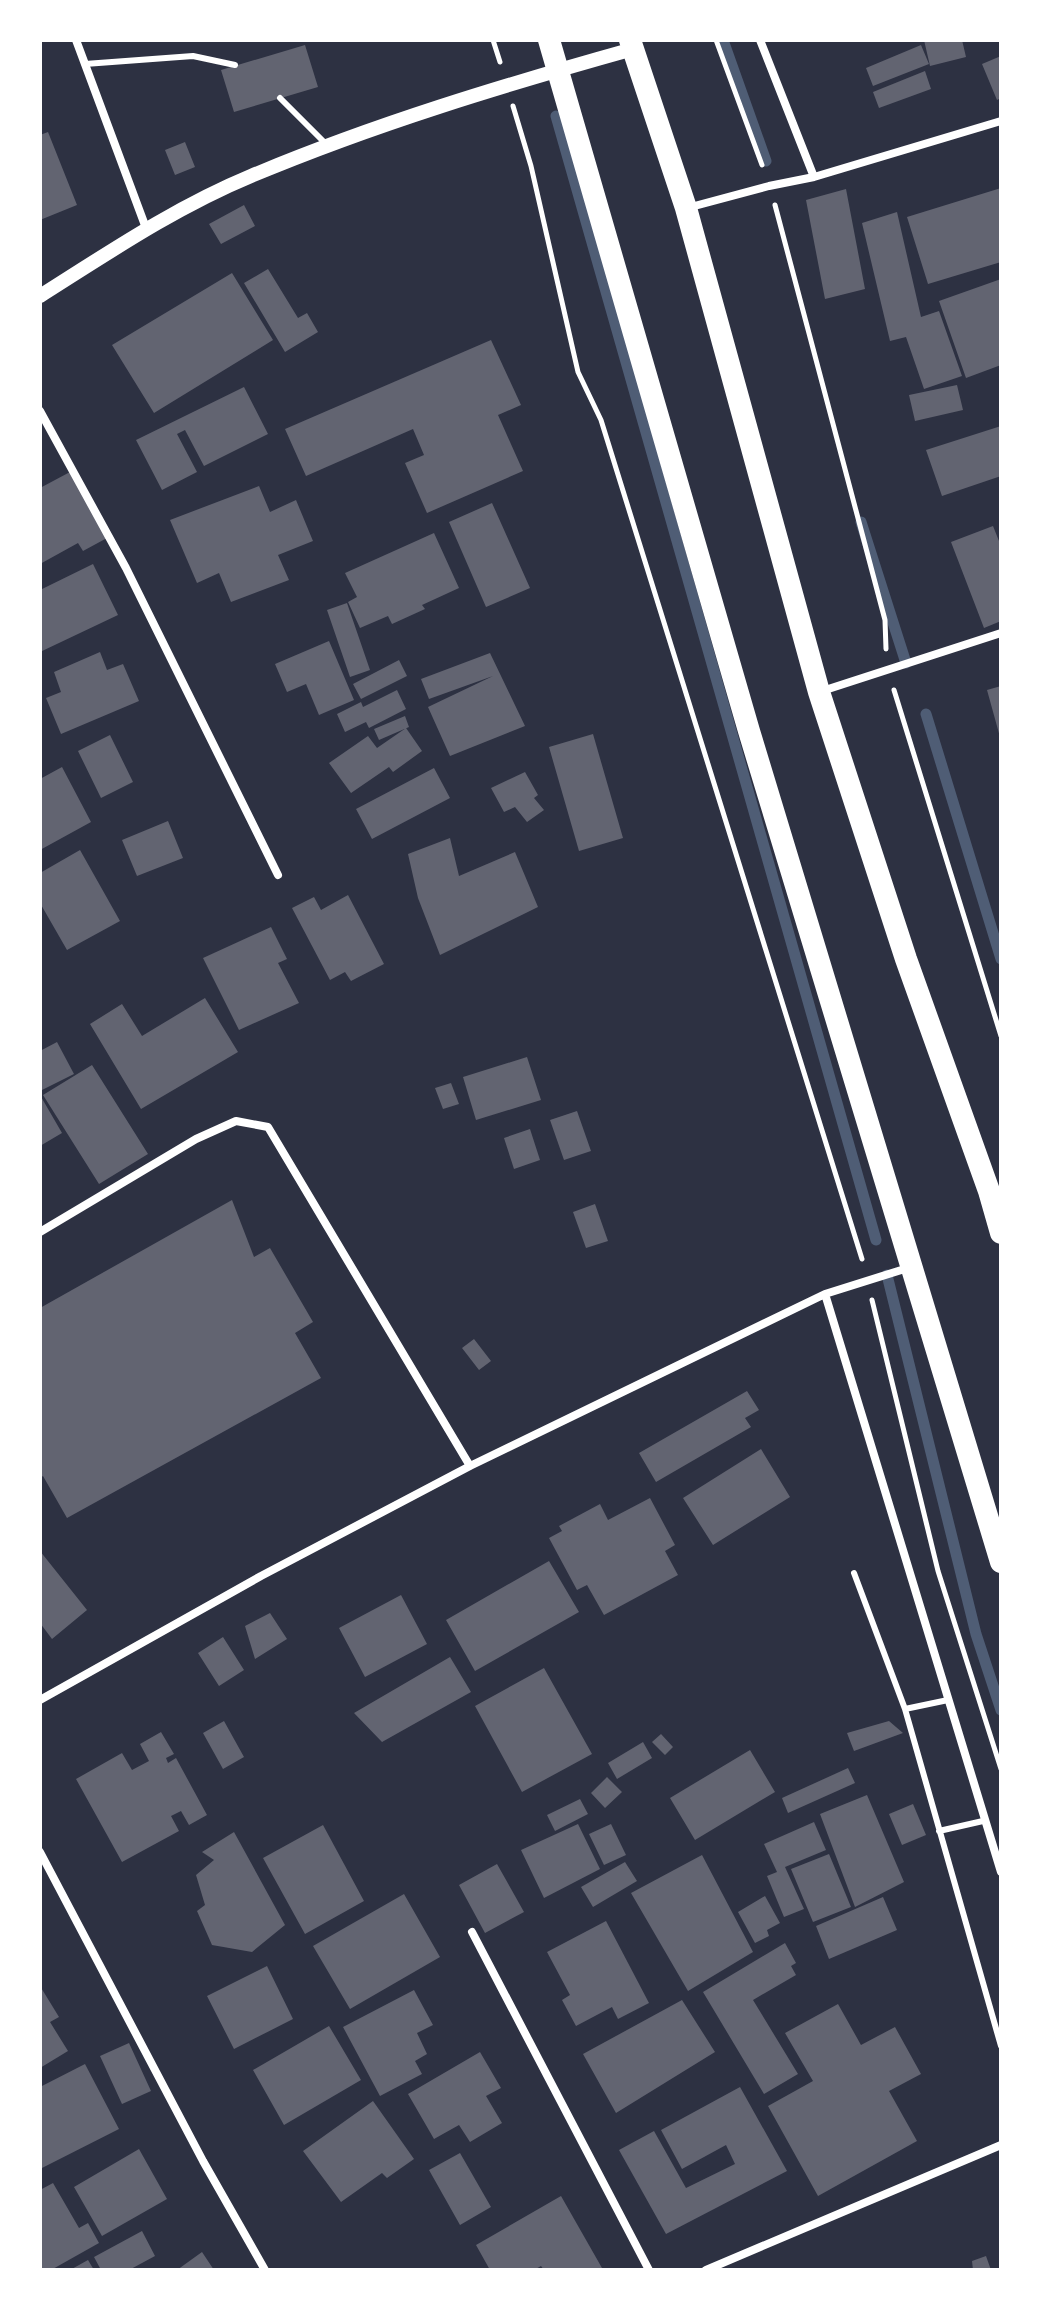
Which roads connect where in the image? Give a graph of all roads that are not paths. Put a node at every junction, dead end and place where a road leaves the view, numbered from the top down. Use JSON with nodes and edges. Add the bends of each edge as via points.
{"nodes":[{"id":1,"x":76,"y":40,"type":"edge"},
{"id":2,"x":549,"y":40,"type":"edge"},
{"id":3,"x":760,"y":40,"type":"edge"},
{"id":4,"x":631,"y":44,"type":"edge"},
{"id":5,"x":85,"y":64,"type":"junction"},
{"id":6,"x":235,"y":65,"type":"dead end"},
{"id":7,"x":559,"y":70,"type":"junction"},
{"id":8,"x":280,"y":98,"type":"dead end"},
{"id":9,"x":1001,"y":121,"type":"edge"},
{"id":10,"x":329,"y":147,"type":"junction"},
{"id":11,"x":814,"y":177,"type":"junction"},
{"id":12,"x":686,"y":208,"type":"junction"},
{"id":13,"x":146,"y":228,"type":"junction"},
{"id":14,"x":40,"y":296,"type":"edge"},
{"id":15,"x":40,"y":411,"type":"edge"},
{"id":16,"x":1001,"y":633,"type":"edge"},
{"id":17,"x":819,"y":692,"type":"junction"},
{"id":18,"x":278,"y":875,"type":"dead end"},
{"id":19,"x":995,"y":1189,"type":"edge"},
{"id":20,"x":40,"y":1232,"type":"edge"},
{"id":21,"x":1001,"y":1233,"type":"edge"},
{"id":22,"x":912,"y":1267,"type":"junction"},
{"id":23,"x":825,"y":1294,"type":"junction"},
{"id":24,"x":470,"y":1466,"type":"junction"},
{"id":25,"x":1001,"y":1562,"type":"edge"},
{"id":26,"x":854,"y":1573,"type":"dead end"},
{"id":27,"x":40,"y":1700,"type":"edge"},
{"id":28,"x":948,"y":1700,"type":"junction"},
{"id":29,"x":905,"y":1709,"type":"junction"},
{"id":30,"x":983,"y":1821,"type":"junction"},
{"id":31,"x":939,"y":1831,"type":"junction"},
{"id":32,"x":40,"y":1852,"type":"edge"},
{"id":33,"x":1001,"y":1872,"type":"edge"},
{"id":34,"x":472,"y":1932,"type":"dead end"},
{"id":35,"x":1001,"y":2046,"type":"edge"},
{"id":36,"x":1001,"y":2145,"type":"edge"},
{"id":37,"x":265,"y":2270,"type":"edge"},
{"id":38,"x":649,"y":2270,"type":"edge"},
{"id":39,"x":706,"y":2270,"type":"edge"}],
"edges":[{"from":1,"to":5,"type":"street"},
{"from":2,"to":7,"type":"highway"},
{"from":3,"to":11,"type":"street"},
{"from":4,"to":7,"type":"street"},
{"from":4,"to":12,"type":"highway"},
{"from":5,"to":6,"type":"lane","via":[[193,56]]},
{"from":5,"to":13,"type":"street"},
{"from":7,"to":10,"type":"street"},
{"from":7,"to":22,"type":"highway","via":[[749,731]]},
{"from":8,"to":10,"type":"lane"},
{"from":9,"to":11,"type":"street"},
{"from":10,"to":13,"type":"street","via":[[250,176]]},
{"from":11,"to":12,"type":"street"},
{"from":12,"to":17,"type":"highway"},
{"from":13,"to":14,"type":"street"},
{"from":15,"to":18,"type":"street","via":[[126,568]]},
{"from":16,"to":17,"type":"street"},
{"from":17,"to":19,"type":"highway","via":[[906,959]]},
{"from":19,"to":21,"type":"highway"},
{"from":20,"to":24,"type":"street","via":[[196,1139],[236,1121],[268,1127]]},
{"from":22,"to":23,"type":"street"},
{"from":22,"to":25,"type":"highway"},
{"from":23,"to":24,"type":"street"},
{"from":23,"to":28,"type":"street"},
{"from":24,"to":27,"type":"street"},
{"from":26,"to":29,"type":"lane"},
{"from":28,"to":29,"type":"lane"},
{"from":28,"to":30,"type":"street"},
{"from":29,"to":31,"type":"lane"},
{"from":30,"to":31,"type":"lane"},
{"from":30,"to":33,"type":"street"},
{"from":31,"to":35,"type":"lane"},
{"from":32,"to":37,"type":"street"},
{"from":34,"to":38,"type":"street"},
{"from":36,"to":39,"type":"street"}]}
